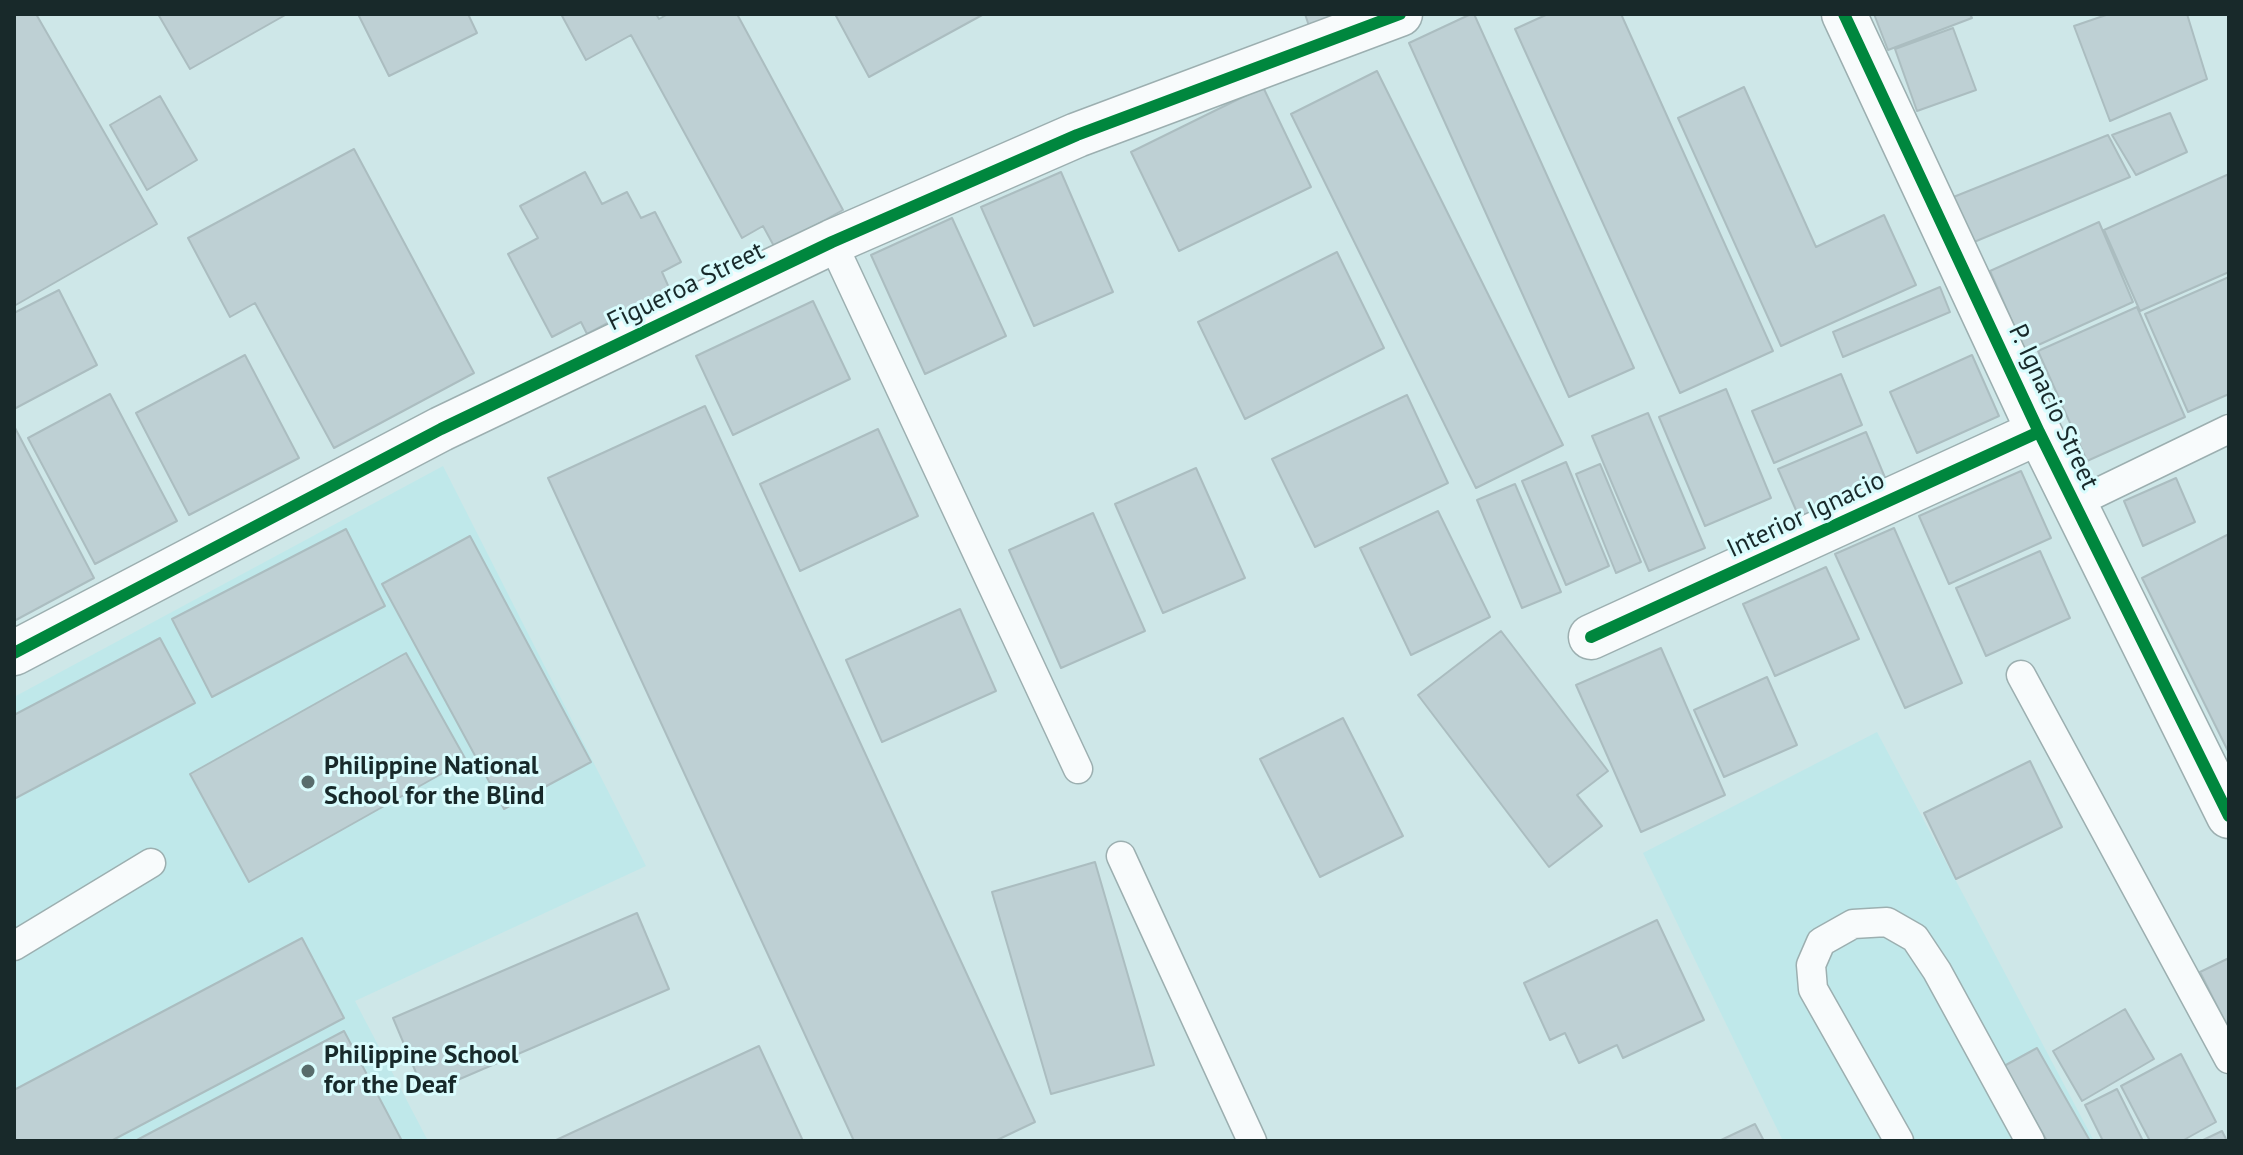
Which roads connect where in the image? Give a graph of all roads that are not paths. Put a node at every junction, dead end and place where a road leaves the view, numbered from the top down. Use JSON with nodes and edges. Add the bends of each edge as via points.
{"nodes":[{"id":1,"x":1400,"y":14,"type":"edge"},
{"id":2,"x":1844,"y":14,"type":"edge"},
{"id":3,"x":832,"y":242,"type":"junction"},
{"id":4,"x":2229,"y":429,"type":"edge"},
{"id":5,"x":2039,"y":432,"type":"junction"},
{"id":6,"x":2074,"y":504,"type":"junction"},
{"id":7,"x":1591,"y":637,"type":"dead end"},
{"id":8,"x":14,"y":653,"type":"edge"},
{"id":9,"x":2021,"y":675,"type":"dead end"},
{"id":10,"x":1078,"y":769,"type":"dead end"},
{"id":11,"x":2229,"y":816,"type":"edge"},
{"id":12,"x":1121,"y":856,"type":"dead end"},
{"id":13,"x":151,"y":863,"type":"dead end"},
{"id":14,"x":14,"y":946,"type":"edge"},
{"id":15,"x":2229,"y":1059,"type":"edge"},
{"id":16,"x":1252,"y":1141,"type":"edge"},
{"id":17,"x":1899,"y":1141,"type":"edge"},
{"id":18,"x":2030,"y":1141,"type":"edge"}],
"edges":[{"from":1,"to":3,"type":"street","name":"Figueroa Street","via":[[1077,135]]},
{"from":2,"to":5,"type":"street","name":"P. Ignacio Street"},
{"from":3,"to":8,"type":"street","name":"Figueroa Street","via":[[441,429]]},
{"from":3,"to":10,"type":"lane"},
{"from":4,"to":6,"type":"lane"},
{"from":5,"to":6,"type":"street","name":"P. Ignacio Street"},
{"from":5,"to":7,"type":"street","name":"Interior Ignacio"},
{"from":6,"to":11,"type":"street","name":"P. Ignacio Street"},
{"from":9,"to":15,"type":"lane"},
{"from":12,"to":16,"type":"lane"},
{"from":13,"to":14,"type":"lane"},
{"from":17,"to":18,"type":"lane","via":[[1813,989],[1811,965],[1821,942],[1853,924],[1887,922],[1915,938]]}]}
